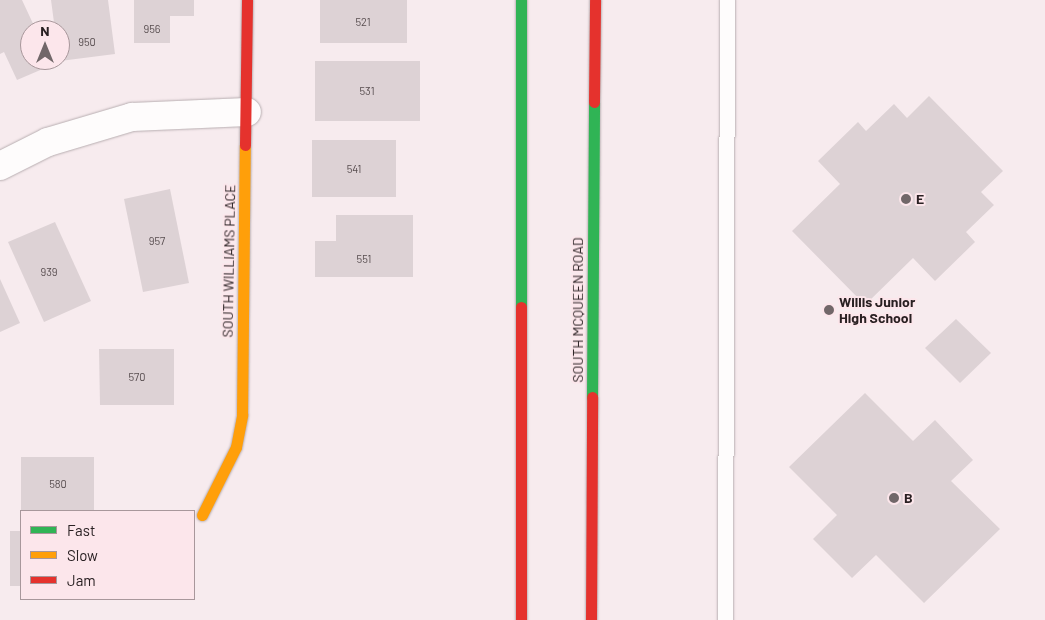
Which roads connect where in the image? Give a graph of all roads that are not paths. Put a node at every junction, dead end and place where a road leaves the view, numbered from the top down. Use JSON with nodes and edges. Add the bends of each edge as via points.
{"nodes":[{"id":1,"x":248,"y":0,"type":"edge"},
{"id":2,"x":521,"y":0,"type":"edge"},
{"id":3,"x":595,"y":0,"type":"edge"},
{"id":4,"x":727,"y":0,"type":"edge"},
{"id":5,"x":247,"y":112,"type":"junction"},
{"id":6,"x":0,"y":166,"type":"edge"},
{"id":7,"x":202,"y":515,"type":"dead end"},
{"id":8,"x":521,"y":620,"type":"edge"},
{"id":9,"x":591,"y":620,"type":"edge"},
{"id":10,"x":725,"y":620,"type":"edge"}],
"edges":[{"from":1,"to":5,"type":"main road","name":"SOUTH WILLIAMS PLACE"},
{"from":2,"to":8,"type":"main road"},
{"from":3,"to":9,"type":"main road","name":"SOUTH MCQUEEN ROAD"},
{"from":4,"to":10,"type":"lane"},
{"from":5,"to":6,"type":"street","via":[[132,117],[48,142]]},
{"from":5,"to":7,"type":"main road","name":"SOUTH WILLIAMS PLACE","via":[[242,415],[236,447]]}]}
